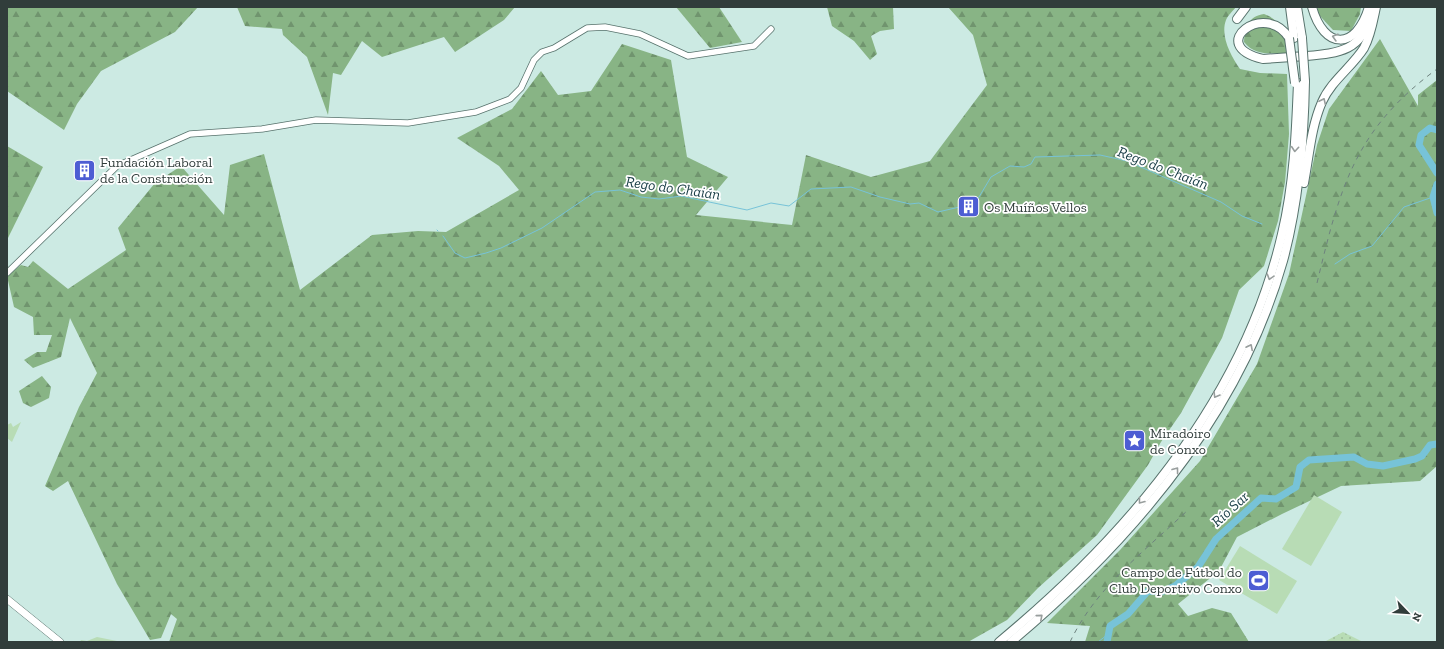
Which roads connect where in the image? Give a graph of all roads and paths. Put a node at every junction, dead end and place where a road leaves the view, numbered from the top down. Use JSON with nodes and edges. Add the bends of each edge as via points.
{"nodes":[{"id":1,"x":1290,"y":7,"type":"edge"},
{"id":2,"x":1297,"y":7,"type":"edge"},
{"id":3,"x":1312,"y":7,"type":"edge"},
{"id":4,"x":1370,"y":7,"type":"edge"},
{"id":5,"x":1376,"y":7,"type":"edge"},
{"id":6,"x":1249,"y":10,"type":"edge"},
{"id":7,"x":1279,"y":19,"type":"dead end"},
{"id":8,"x":1373,"y":23,"type":"junction"},
{"id":9,"x":771,"y":30,"type":"dead end"},
{"id":10,"x":1295,"y":38,"type":"junction"},
{"id":11,"x":1299,"y":82,"type":"junction"},
{"id":12,"x":1283,"y":261,"type":"junction"},
{"id":13,"x":7,"y":273,"type":"edge"},
{"id":14,"x":7,"y":599,"type":"edge"},
{"id":15,"x":7,"y":603,"type":"edge"},
{"id":16,"x":45,"y":630,"type":"junction"},
{"id":17,"x":60,"y":642,"type":"edge"},
{"id":18,"x":999,"y":642,"type":"edge"},
{"id":19,"x":1011,"y":642,"type":"edge"}],
"edges":[{"from":1,"to":10,"type":"highway"},
{"from":2,"to":10,"type":"highway"},
{"from":4,"to":3,"type":"highway","one_way":true,"via":[[1358,31],[1353,36],[1341,39],[1334,38],[1322,30]]},
{"from":4,"to":6,"type":"highway","via":[[1363,34],[1344,50],[1331,54],[1263,59],[1253,57],[1244,50],[1237,37],[1241,22]]},
{"from":5,"to":8,"type":"highway"},
{"from":6,"to":8,"type":"highway","via":[[1236,21],[1234,42],[1245,57],[1261,62],[1332,58],[1346,54],[1359,45]]},
{"from":7,"to":10,"type":"highway"},
{"from":12,"to":8,"type":"highway","one_way":true,"via":[[1302,195],[1322,102],[1331,87],[1363,49]]},
{"from":9,"to":13,"type":"street","via":[[754,46],[688,56],[640,34],[616,28],[587,28],[554,48],[542,52],[534,60],[521,88],[510,99],[476,112],[408,123],[316,120],[262,129],[190,134],[117,166]]},
{"from":10,"to":11,"type":"highway","bridge":true},
{"from":10,"to":11,"type":"highway","bridge":true},
{"from":11,"to":12,"type":"highway","via":[[1300,177]]},
{"from":11,"to":18,"type":"highway","one_way":true,"via":[[1292,178],[1280,242],[1249,333],[1227,378],[1179,452],[1123,524],[1052,597]]},
{"from":19,"to":12,"type":"highway","one_way":true,"via":[[1057,602],[1113,546],[1186,456],[1218,408],[1255,336]]},
{"from":14,"to":16,"type":"main road"},
{"from":15,"to":16,"type":"main road"},
{"from":16,"to":17,"type":"main road"}]}
